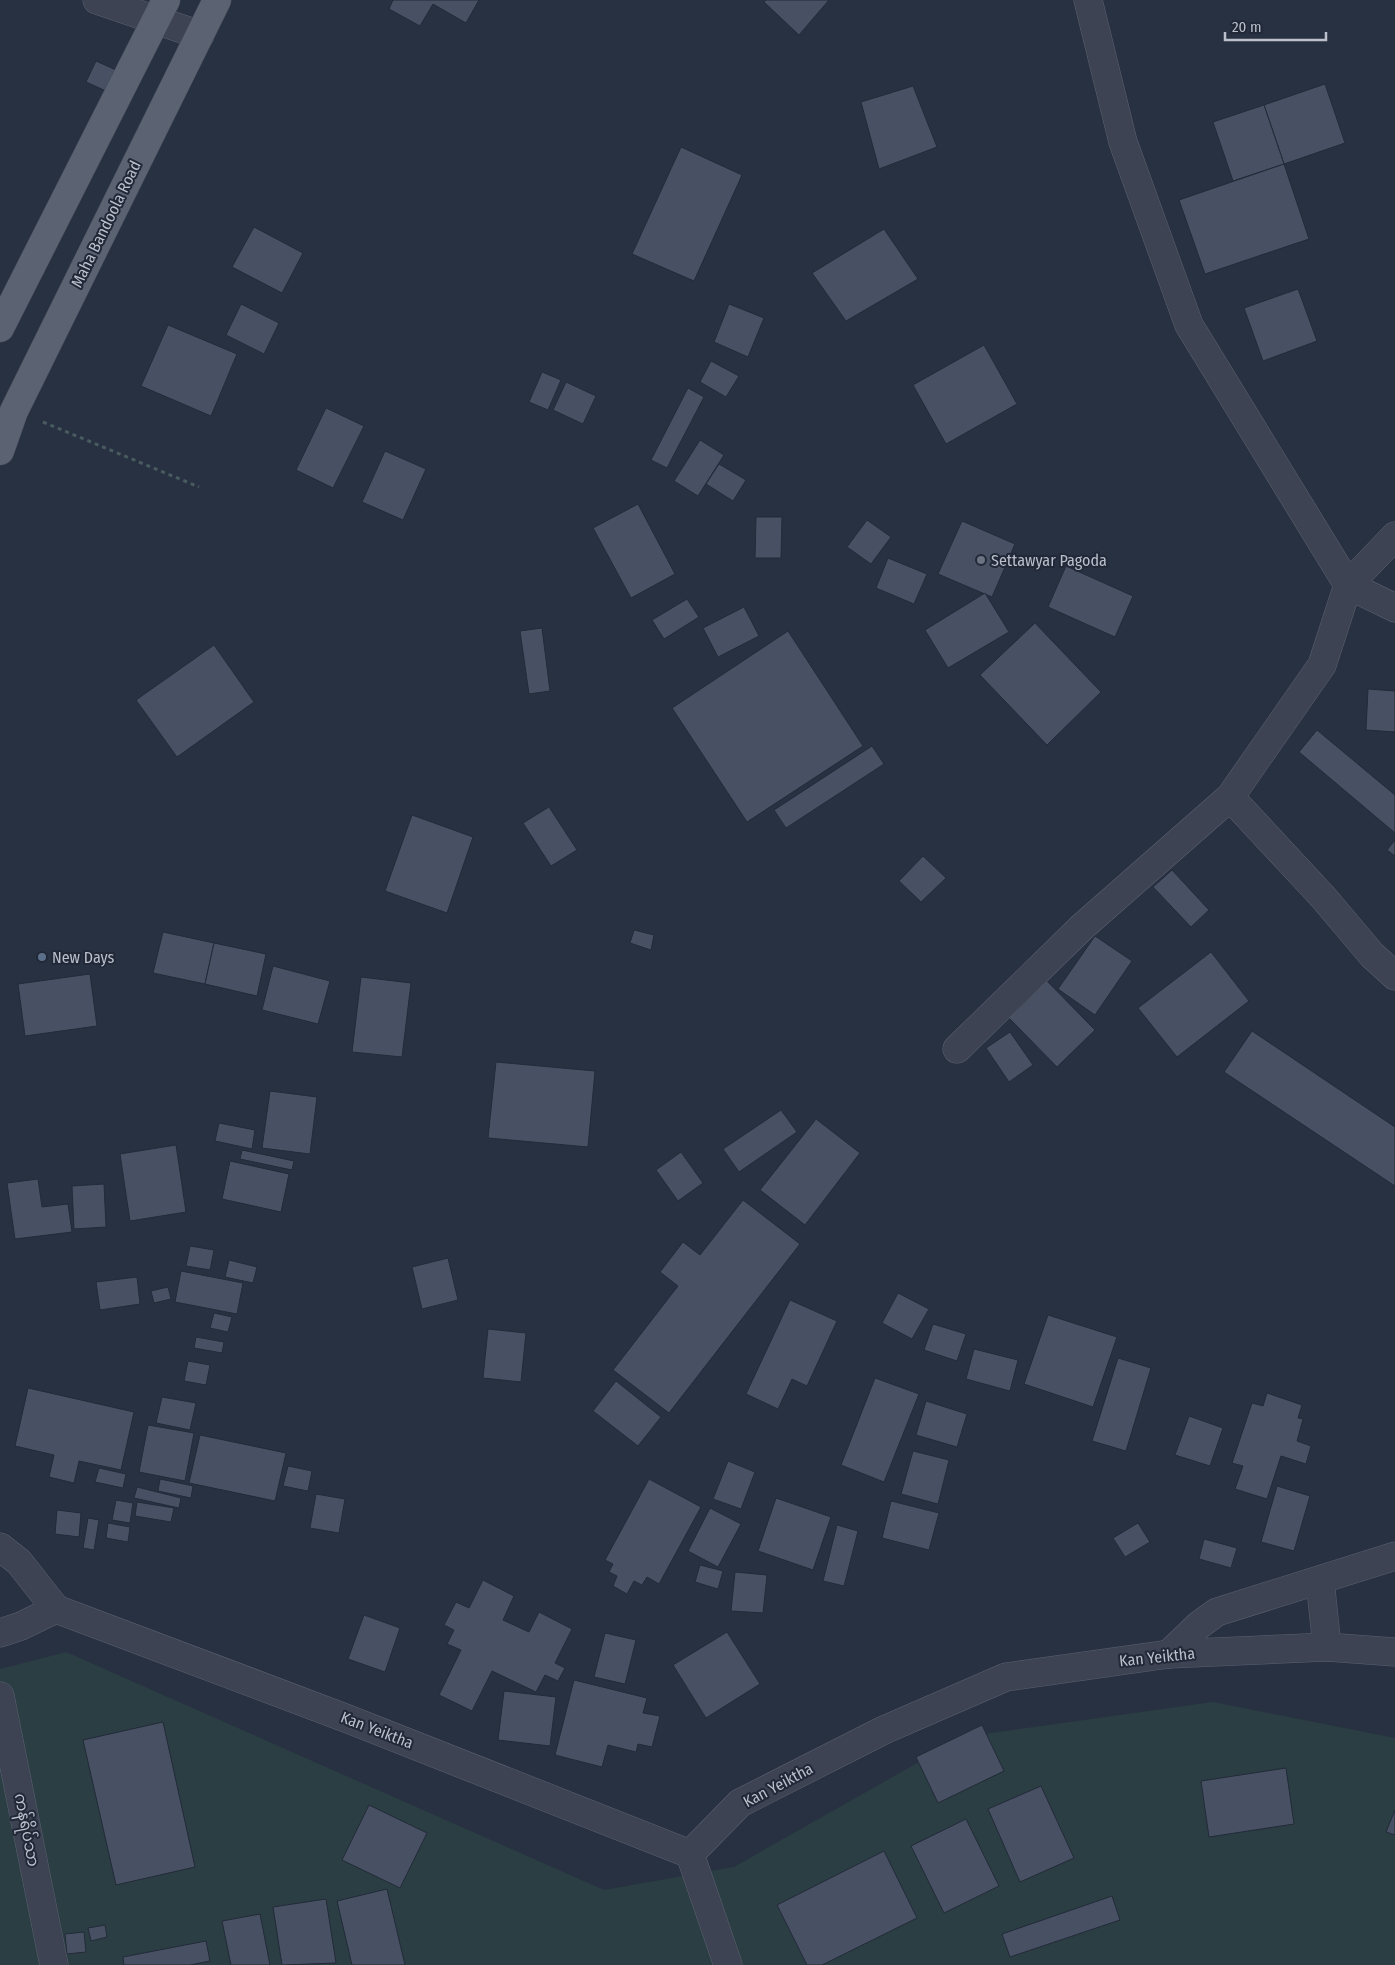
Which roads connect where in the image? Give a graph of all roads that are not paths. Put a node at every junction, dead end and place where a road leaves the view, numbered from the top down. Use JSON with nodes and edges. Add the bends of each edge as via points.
{"nodes":[{"id":1,"x":97,"y":0,"type":"edge"},
{"id":2,"x":217,"y":0,"type":"edge"},
{"id":3,"x":1088,"y":0,"type":"edge"},
{"id":4,"x":161,"y":10,"type":"edge"},
{"id":5,"x":200,"y":35,"type":"junction"},
{"id":6,"x":0,"y":328,"type":"edge"},
{"id":7,"x":0,"y":451,"type":"edge"},
{"id":8,"x":1395,"y":536,"type":"edge"},
{"id":9,"x":1348,"y":585,"type":"junction"},
{"id":10,"x":1395,"y":608,"type":"edge"},
{"id":11,"x":1230,"y":797,"type":"junction"},
{"id":12,"x":1395,"y":976,"type":"edge"},
{"id":13,"x":957,"y":1049,"type":"dead end"},
{"id":14,"x":0,"y":1547,"type":"edge"},
{"id":15,"x":1395,"y":1556,"type":"edge"},
{"id":16,"x":1320,"y":1580,"type":"junction"},
{"id":17,"x":56,"y":1608,"type":"junction"},
{"id":18,"x":0,"y":1633,"type":"edge"},
{"id":19,"x":1327,"y":1647,"type":"junction"},
{"id":20,"x":1395,"y":1652,"type":"edge"},
{"id":21,"x":1169,"y":1654,"type":"junction"},
{"id":22,"x":0,"y":1696,"type":"edge"},
{"id":23,"x":690,"y":1854,"type":"junction"},
{"id":24,"x":54,"y":1965,"type":"edge"},
{"id":25,"x":728,"y":1965,"type":"edge"}],
"edges":[{"from":1,"to":4,"type":"street"},
{"from":2,"to":5,"type":"main road","name":"Maha Bandoola Road"},
{"from":3,"to":9,"type":"street","via":[[1123,142],[1189,325]]},
{"from":4,"to":5,"type":"street"},
{"from":4,"to":6,"type":"main road"},
{"from":5,"to":7,"type":"main road","name":"Maha Bandoola Road","via":[[14,411]]},
{"from":8,"to":9,"type":"street"},
{"from":9,"to":10,"type":"street"},
{"from":9,"to":11,"type":"street","via":[[1322,665]]},
{"from":11,"to":12,"type":"street","via":[[1372,955]]},
{"from":11,"to":13,"type":"street","via":[[1082,927]]},
{"from":14,"to":17,"type":"street","via":[[19,1562]]},
{"from":15,"to":16,"type":"street"},
{"from":16,"to":19,"type":"street"},
{"from":16,"to":21,"type":"street","via":[[1217,1612]]},
{"from":17,"to":18,"type":"street"},
{"from":17,"to":23,"type":"street","name":"Kan Yeiktha"},
{"from":19,"to":20,"type":"street","name":"Kan Yeiktha"},
{"from":19,"to":21,"type":"street","name":"Kan Yeiktha"},
{"from":21,"to":23,"type":"street","name":"Kan Yeiktha","via":[[1006,1676],[884,1730],[740,1803]]},
{"from":22,"to":24,"type":"street","name":"ကန်ရိပ်သာ"},
{"from":23,"to":25,"type":"street"}]}
